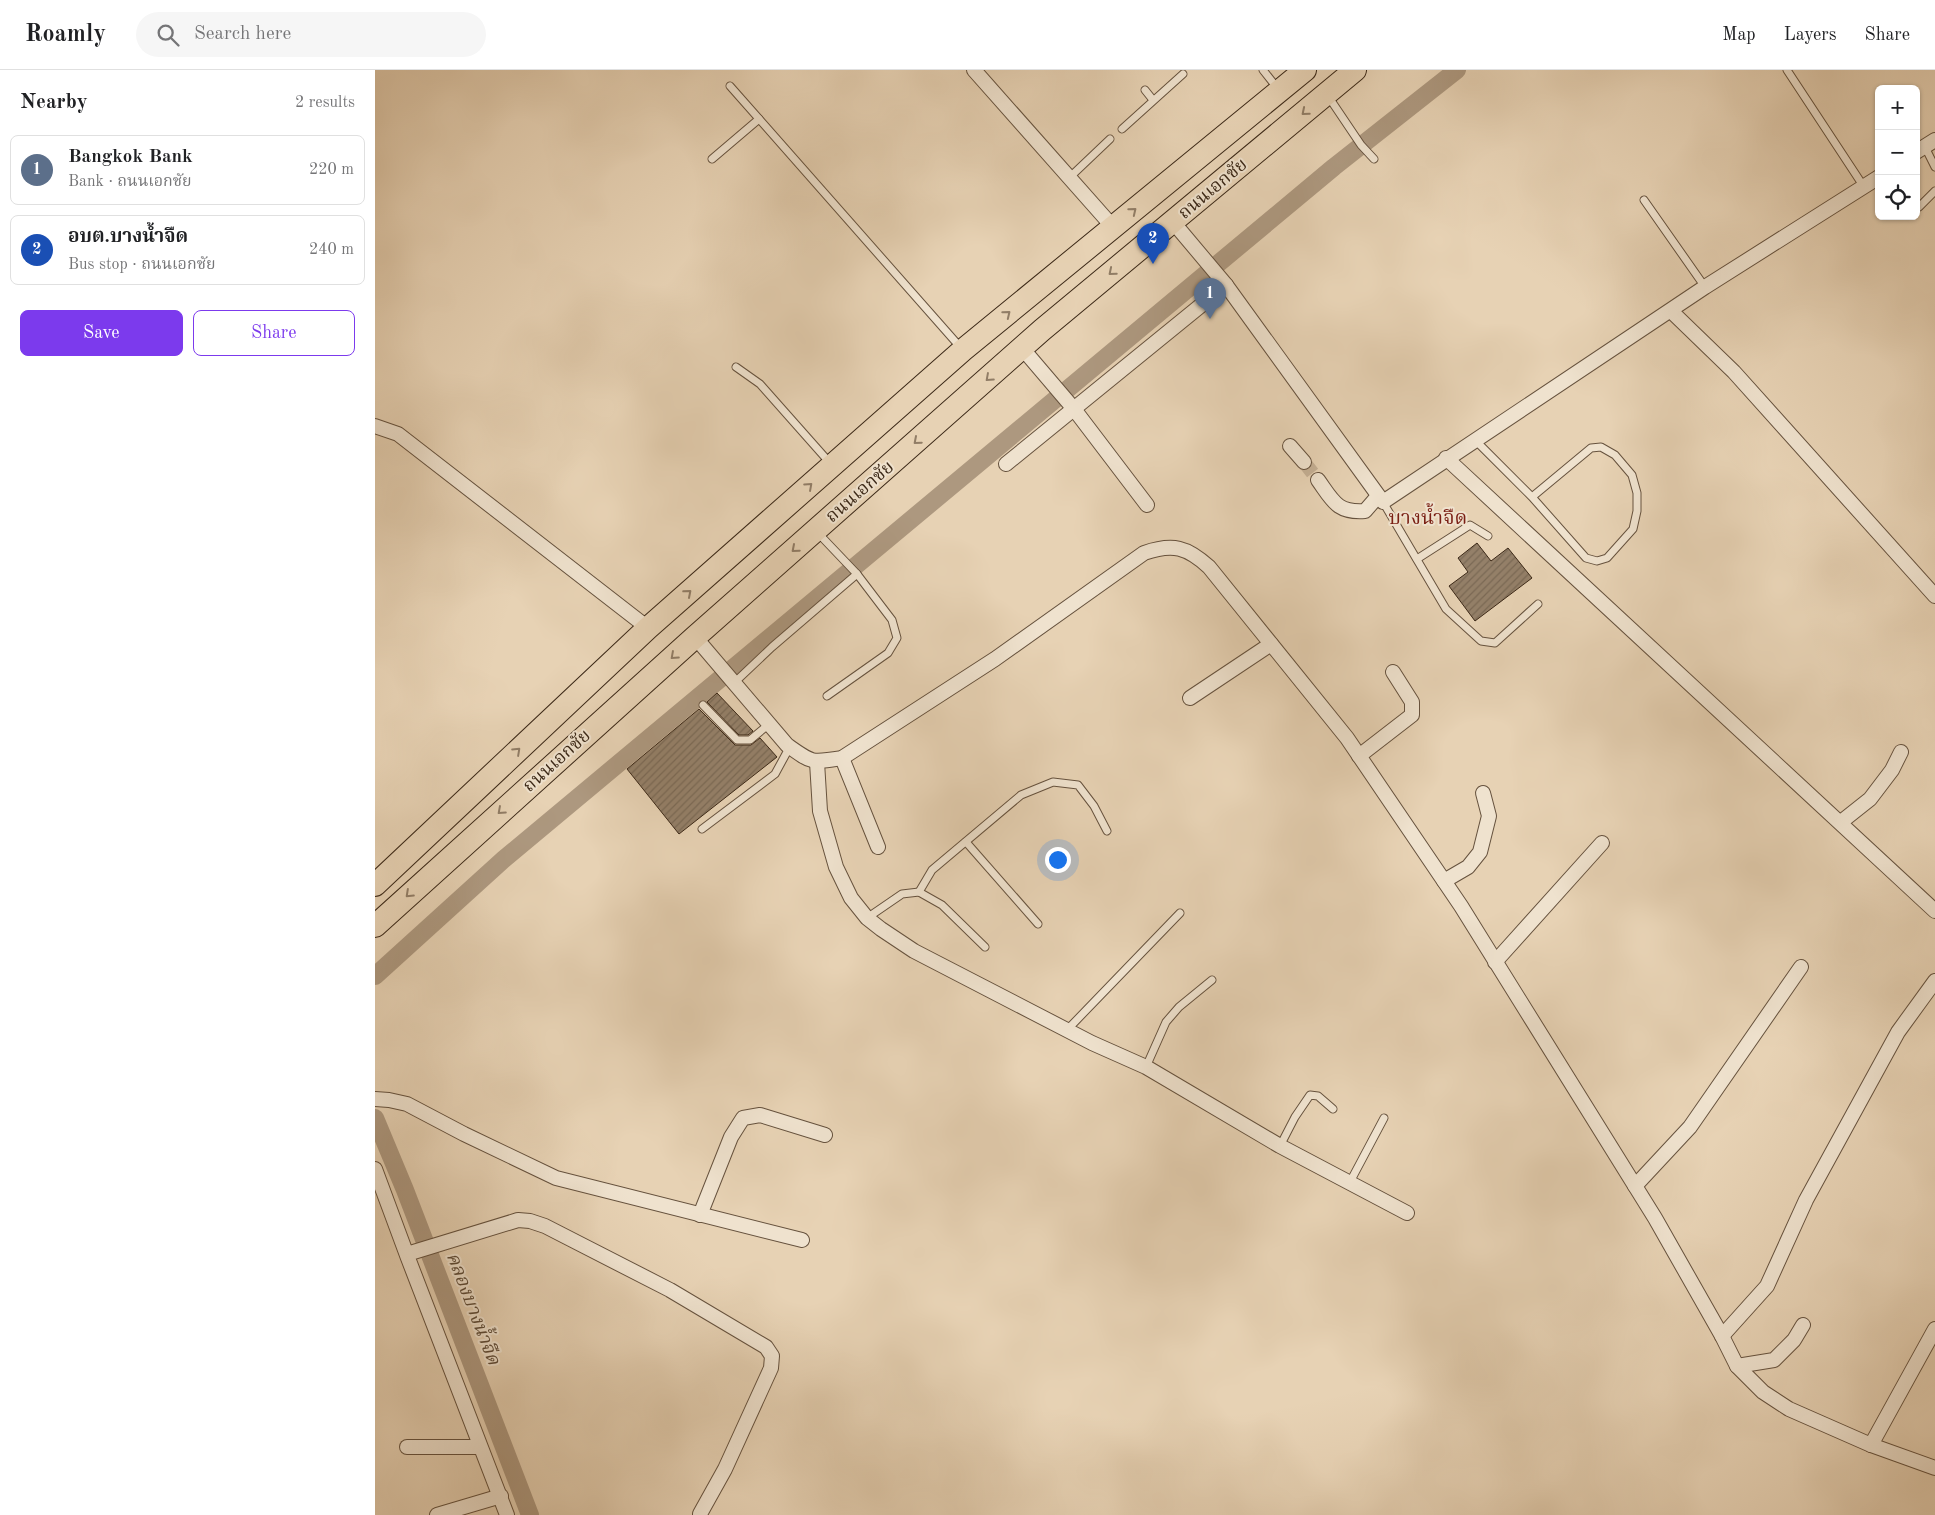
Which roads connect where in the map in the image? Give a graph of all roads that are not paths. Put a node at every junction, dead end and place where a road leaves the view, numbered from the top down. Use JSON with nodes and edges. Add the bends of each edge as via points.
{"nodes":[{"id":1,"x":974,"y":70,"type":"edge"},
{"id":2,"x":1263,"y":70,"type":"edge"},
{"id":3,"x":1305,"y":70,"type":"edge"},
{"id":4,"x":1355,"y":70,"type":"edge"},
{"id":5,"x":1787,"y":70,"type":"edge"},
{"id":6,"x":1183,"y":74,"type":"dead end"},
{"id":7,"x":730,"y":86,"type":"dead end"},
{"id":8,"x":1145,"y":90,"type":"dead end"},
{"id":9,"x":1279,"y":91,"type":"junction"},
{"id":10,"x":1327,"y":94,"type":"junction"},
{"id":11,"x":1153,"y":100,"type":"junction"},
{"id":12,"x":759,"y":119,"type":"junction"},
{"id":13,"x":1122,"y":129,"type":"dead end"},
{"id":14,"x":1110,"y":138,"type":"dead end"},
{"id":15,"x":1925,"y":146,"type":"edge"},
{"id":16,"x":712,"y":159,"type":"dead end"},
{"id":17,"x":1374,"y":159,"type":"dead end"},
{"id":18,"x":1935,"y":167,"type":"edge"},
{"id":19,"x":1069,"y":178,"type":"junction"},
{"id":20,"x":1875,"y":180,"type":"edge"},
{"id":21,"x":1864,"y":187,"type":"junction"},
{"id":22,"x":1935,"y":191,"type":"edge"},
{"id":23,"x":1644,"y":200,"type":"dead end"},
{"id":24,"x":1920,"y":206,"type":"edge"},
{"id":25,"x":1173,"y":222,"type":"junction"},
{"id":26,"x":1113,"y":227,"type":"junction"},
{"id":27,"x":1223,"y":281,"type":"junction"},
{"id":28,"x":1705,"y":287,"type":"junction"},
{"id":29,"x":1671,"y":311,"type":"junction"},
{"id":30,"x":1023,"y":348,"type":"junction"},
{"id":31,"x":963,"y":350,"type":"junction"},
{"id":32,"x":736,"y":367,"type":"dead end"},
{"id":33,"x":930,"y":379,"type":"junction"},
{"id":34,"x":1070,"y":405,"type":"junction"},
{"id":35,"x":954,"y":409,"type":"junction"},
{"id":36,"x":375,"y":426,"type":"edge"},
{"id":37,"x":1476,"y":441,"type":"junction"},
{"id":38,"x":1290,"y":446,"type":"dead end"},
{"id":39,"x":1446,"y":458,"type":"junction"},
{"id":40,"x":1304,"y":462,"type":"tunnel mouth"},
{"id":41,"x":1006,"y":464,"type":"dead end"},
{"id":42,"x":832,"y":465,"type":"junction"},
{"id":43,"x":1318,"y":480,"type":"tunnel mouth"},
{"id":44,"x":1532,"y":497,"type":"junction"},
{"id":45,"x":1380,"y":499,"type":"junction"},
{"id":46,"x":1147,"y":505,"type":"dead end"},
{"id":47,"x":816,"y":530,"type":"junction"},
{"id":48,"x":1488,"y":536,"type":"dead end"},
{"id":49,"x":1417,"y":559,"type":"junction"},
{"id":50,"x":854,"y":571,"type":"junction"},
{"id":51,"x":1935,"y":596,"type":"edge"},
{"id":52,"x":1538,"y":604,"type":"dead end"},
{"id":53,"x":648,"y":628,"type":"junction"},
{"id":54,"x":700,"y":644,"type":"junction"},
{"id":55,"x":1271,"y":644,"type":"junction"},
{"id":56,"x":1393,"y":672,"type":"dead end"},
{"id":57,"x":733,"y":683,"type":"junction"},
{"id":58,"x":827,"y":696,"type":"dead end"},
{"id":59,"x":1190,"y":698,"type":"dead end"},
{"id":60,"x":703,"y":704,"type":"dead end"},
{"id":61,"x":768,"y":725,"type":"junction"},
{"id":62,"x":787,"y":745,"type":"junction"},
{"id":63,"x":1901,"y":752,"type":"dead end"},
{"id":64,"x":1359,"y":756,"type":"junction"},
{"id":65,"x":842,"y":758,"type":"junction"},
{"id":66,"x":817,"y":762,"type":"junction"},
{"id":67,"x":1483,"y":792,"type":"dead end"},
{"id":68,"x":1841,"y":822,"type":"junction"},
{"id":69,"x":702,"y":829,"type":"dead end"},
{"id":70,"x":1107,"y":832,"type":"dead end"},
{"id":71,"x":966,"y":842,"type":"junction"},
{"id":72,"x":1603,"y":843,"type":"dead end"},
{"id":73,"x":878,"y":847,"type":"dead end"},
{"id":74,"x":377,"y":881,"type":"edge"},
{"id":75,"x":1444,"y":881,"type":"junction"},
{"id":76,"x":919,"y":892,"type":"junction"},
{"id":77,"x":1935,"y":910,"type":"edge"},
{"id":78,"x":1180,"y":913,"type":"dead end"},
{"id":79,"x":867,"y":918,"type":"junction"},
{"id":80,"x":1038,"y":924,"type":"dead end"},
{"id":81,"x":375,"y":926,"type":"edge"},
{"id":82,"x":985,"y":947,"type":"dead end"},
{"id":83,"x":1495,"y":962,"type":"junction"},
{"id":84,"x":1801,"y":966,"type":"dead end"},
{"id":85,"x":1212,"y":980,"type":"dead end"},
{"id":86,"x":1935,"y":981,"type":"edge"},
{"id":87,"x":1067,"y":1030,"type":"junction"},
{"id":88,"x":1145,"y":1067,"type":"junction"},
{"id":89,"x":382,"y":1100,"type":"edge"},
{"id":90,"x":1333,"y":1108,"type":"dead end"},
{"id":91,"x":1383,"y":1118,"type":"dead end"},
{"id":92,"x":825,"y":1135,"type":"dead end"},
{"id":93,"x":1280,"y":1146,"type":"junction"},
{"id":94,"x":375,"y":1169,"type":"edge"},
{"id":95,"x":1350,"y":1182,"type":"junction"},
{"id":96,"x":1635,"y":1186,"type":"junction"},
{"id":97,"x":1407,"y":1213,"type":"dead end"},
{"id":98,"x":699,"y":1215,"type":"junction"},
{"id":99,"x":802,"y":1240,"type":"dead end"},
{"id":100,"x":410,"y":1252,"type":"junction"},
{"id":101,"x":1803,"y":1325,"type":"dead end"},
{"id":102,"x":1935,"y":1329,"type":"edge"},
{"id":103,"x":1722,"y":1336,"type":"junction"},
{"id":104,"x":1737,"y":1366,"type":"junction"},
{"id":105,"x":1871,"y":1445,"type":"junction"},
{"id":106,"x":407,"y":1447,"type":"dead end"},
{"id":107,"x":480,"y":1447,"type":"junction"},
{"id":108,"x":1935,"y":1468,"type":"edge"},
{"id":109,"x":501,"y":1496,"type":"junction"},
{"id":110,"x":700,"y":1514,"type":"edge"},
{"id":111,"x":437,"y":1515,"type":"edge"},
{"id":112,"x":507,"y":1515,"type":"edge"}],
"edges":[{"from":1,"to":19,"type":"street"},
{"from":2,"to":9,"type":"lane"},
{"from":3,"to":9,"type":"main road","name":"ถนนเอกชัย"},
{"from":4,"to":10,"type":"main road","name":"ถนนเอกชัย"},
{"from":5,"to":21,"type":"lane"},
{"from":6,"to":11,"type":"lane"},
{"from":7,"to":12,"type":"lane"},
{"from":8,"to":11,"type":"lane"},
{"from":26,"to":9,"type":"main road","name":"ถนนเอกชัย","one_way":true},
{"from":10,"to":17,"type":"lane"},
{"from":10,"to":25,"type":"main road","name":"ถนนเอกชัย","one_way":true},
{"from":11,"to":13,"type":"lane"},
{"from":12,"to":16,"type":"lane"},
{"from":12,"to":31,"type":"lane"},
{"from":14,"to":19,"type":"lane"},
{"from":15,"to":18,"type":"lane"},
{"from":19,"to":26,"type":"street"},
{"from":20,"to":21,"type":"street"},
{"from":21,"to":28,"type":"street"},
{"from":22,"to":24,"type":"lane"},
{"from":23,"to":28,"type":"lane"},
{"from":25,"to":27,"type":"street"},
{"from":25,"to":30,"type":"main road","name":"ถนนเอกชัย","one_way":true},
{"from":31,"to":26,"type":"main road","name":"ถนนเอกชัย","one_way":true},
{"from":27,"to":34,"type":"street"},
{"from":27,"to":45,"type":"street"},
{"from":28,"to":29,"type":"street"},
{"from":29,"to":37,"type":"street"},
{"from":29,"to":51,"type":"street","via":[[1734,372]]},
{"from":30,"to":34,"type":"street"},
{"from":30,"to":35,"type":"main road","name":"ถนนเอกชัย","one_way":true},
{"from":31,"to":33,"type":"main road","name":"ถนนเอกชัย"},
{"from":32,"to":42,"type":"lane","via":[[760,384]]},
{"from":33,"to":35,"type":"main road"},
{"from":33,"to":42,"type":"main road","name":"ถนนเอกชัย"},
{"from":34,"to":41,"type":"street"},
{"from":34,"to":46,"type":"street"},
{"from":35,"to":47,"type":"main road","name":"ถนนเอกชัย","one_way":true},
{"from":36,"to":53,"type":"street","via":[[398,434]]},
{"from":37,"to":39,"type":"street"},
{"from":37,"to":44,"type":"lane"},
{"from":38,"to":40,"type":"street"},
{"from":39,"to":45,"type":"street"},
{"from":39,"to":68,"type":"street"},
{"from":53,"to":42,"type":"main road","name":"ถนนเอกชัย","one_way":true},
{"from":43,"to":45,"type":"street","via":[[1335,503],[1350,512],[1365,511]]},
{"from":44,"to":44,"type":"lane","via":[[1591,448],[1601,447],[1615,454],[1632,475],[1637,493],[1633,529],[1607,558],[1597,561],[1586,558]]},
{"from":45,"to":49,"type":"lane"},
{"from":47,"to":50,"type":"lane"},
{"from":47,"to":54,"type":"main road","name":"ถนนเอกชัย","one_way":true},
{"from":48,"to":49,"type":"lane","via":[[1470,525]]},
{"from":49,"to":52,"type":"lane","via":[[1446,609],[1481,641],[1495,643]]},
{"from":50,"to":57,"type":"lane"},
{"from":50,"to":58,"type":"lane","via":[[892,620],[897,638],[888,653]]},
{"from":74,"to":53,"type":"main road","name":"ถนนเอกชัย","one_way":true},
{"from":54,"to":57,"type":"street"},
{"from":54,"to":81,"type":"main road","name":"ถนนเอกชัย","one_way":true},
{"from":55,"to":59,"type":"street"},
{"from":55,"to":64,"type":"street"},
{"from":55,"to":65,"type":"street","via":[[1209,567],[1195,555],[1185,549],[1158,548],[1144,553],[995,659]]},
{"from":56,"to":64,"type":"street","via":[[1412,702],[1412,715]]},
{"from":57,"to":61,"type":"street"},
{"from":60,"to":61,"type":"lane","via":[[737,740],[750,740]]},
{"from":61,"to":62,"type":"street"},
{"from":62,"to":66,"type":"street"},
{"from":62,"to":69,"type":"lane","via":[[787,752],[775,774]]},
{"from":63,"to":68,"type":"street","via":[[1870,799]]},
{"from":64,"to":75,"type":"street"},
{"from":65,"to":66,"type":"street"},
{"from":65,"to":73,"type":"street"},
{"from":66,"to":79,"type":"street","via":[[820,811],[836,866],[851,898]]},
{"from":67,"to":75,"type":"street","via":[[1489,816],[1480,852],[1468,867]]},
{"from":68,"to":77,"type":"street"},
{"from":70,"to":71,"type":"lane","via":[[1094,806],[1078,785],[1053,782],[1021,795]]},
{"from":71,"to":76,"type":"lane","via":[[931,870]]},
{"from":71,"to":80,"type":"lane"},
{"from":72,"to":83,"type":"street"},
{"from":75,"to":83,"type":"street"},
{"from":76,"to":79,"type":"lane","via":[[902,894]]},
{"from":76,"to":82,"type":"lane","via":[[942,905]]},
{"from":78,"to":87,"type":"lane"},
{"from":79,"to":87,"type":"street","via":[[914,951]]},
{"from":83,"to":96,"type":"street"},
{"from":84,"to":96,"type":"street","via":[[1690,1127]]},
{"from":85,"to":88,"type":"lane","via":[[1166,1022]]},
{"from":86,"to":103,"type":"street","via":[[1898,1032],[1806,1200],[1767,1286]]},
{"from":87,"to":88,"type":"street"},
{"from":88,"to":93,"type":"street"},
{"from":89,"to":98,"type":"street","via":[[407,1104],[556,1178]]},
{"from":90,"to":93,"type":"lane","via":[[1318,1096],[1310,1095]]},
{"from":91,"to":95,"type":"lane"},
{"from":92,"to":98,"type":"street","via":[[760,1115],[743,1118],[731,1138]]},
{"from":93,"to":95,"type":"street"},
{"from":94,"to":100,"type":"street"},
{"from":95,"to":97,"type":"street"},
{"from":96,"to":103,"type":"street"},
{"from":98,"to":99,"type":"street"},
{"from":100,"to":107,"type":"street"},
{"from":100,"to":110,"type":"street","via":[[518,1220],[530,1221],[669,1290],[766,1346],[773,1356],[771,1368],[725,1469]]},
{"from":101,"to":104,"type":"street","via":[[1794,1340],[1774,1360]]},
{"from":102,"to":105,"type":"street"},
{"from":103,"to":104,"type":"street"},
{"from":104,"to":105,"type":"street","via":[[1763,1392],[1789,1410]]},
{"from":105,"to":108,"type":"street"},
{"from":106,"to":107,"type":"street"},
{"from":107,"to":109,"type":"street"},
{"from":109,"to":111,"type":"street"},
{"from":109,"to":112,"type":"street"}]}
